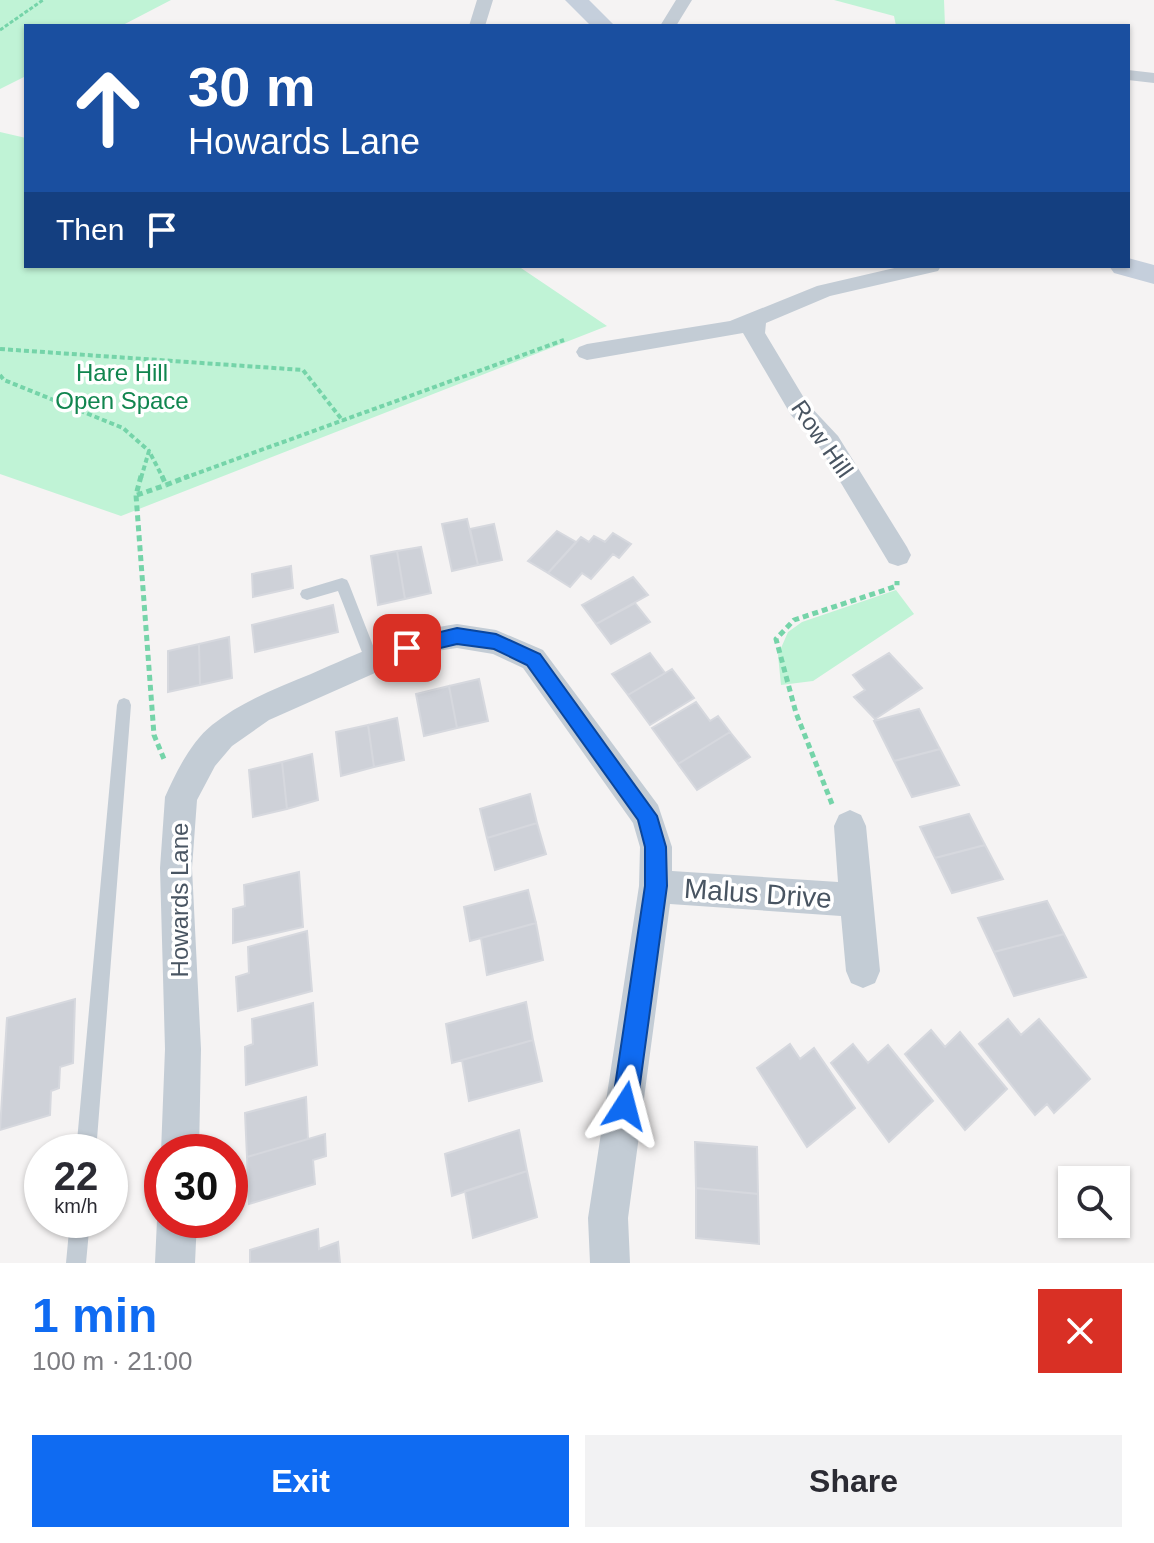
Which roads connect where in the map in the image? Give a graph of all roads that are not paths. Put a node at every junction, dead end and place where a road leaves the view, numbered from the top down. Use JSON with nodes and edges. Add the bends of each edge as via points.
{"nodes":[{"id":1,"x":485,"y":0,"type":"edge"},
{"id":2,"x":576,"y":0,"type":"edge"},
{"id":3,"x":684,"y":0,"type":"edge"},
{"id":4,"x":478,"y":24,"type":"edge"},
{"id":5,"x":602,"y":24,"type":"edge"},
{"id":6,"x":669,"y":24,"type":"edge"},
{"id":7,"x":1130,"y":75,"type":"edge"},
{"id":8,"x":1154,"y":78,"type":"edge"},
{"id":9,"x":922,"y":268,"type":"edge"},
{"id":10,"x":1130,"y":268,"type":"edge"},
{"id":11,"x":1154,"y":275,"type":"edge"},
{"id":12,"x":755,"y":321,"type":"junction"},
{"id":13,"x":587,"y":352,"type":"dead end"},
{"id":14,"x":898,"y":555,"type":"road end"},
{"id":15,"x":307,"y":594,"type":"dead end"},
{"id":16,"x":372,"y":661,"type":"junction"},
{"id":17,"x":124,"y":705,"type":"dead end"},
{"id":18,"x":850,"y":826,"type":"road end"},
{"id":19,"x":656,"y":886,"type":"junction"},
{"id":20,"x":856,"y":900,"type":"junction"},
{"id":21,"x":863,"y":971,"type":"dead end"},
{"id":22,"x":88,"y":1134,"type":"edge"},
{"id":23,"x":181,"y":1134,"type":"edge"},
{"id":24,"x":78,"y":1238,"type":"edge"},
{"id":25,"x":176,"y":1238,"type":"edge"},
{"id":26,"x":76,"y":1263,"type":"edge"},
{"id":27,"x":175,"y":1263,"type":"edge"},
{"id":28,"x":610,"y":1263,"type":"edge"}],
"edges":[{"from":1,"to":4,"type":"street"},
{"from":2,"to":5,"type":"street"},
{"from":3,"to":6,"type":"street"},
{"from":7,"to":8,"type":"street"},
{"from":9,"to":12,"type":"street","via":[[824,291]]},
{"from":10,"to":11,"type":"street"},
{"from":12,"to":13,"type":"street"},
{"from":12,"to":14,"type":"street","name":"Row Hill","via":[[754,333],[799,409],[829,442]]},
{"from":15,"to":16,"type":"lane","via":[[342,584]]},
{"from":16,"to":19,"type":"street","name":"Howards Lane","via":[[429,640],[457,636],[496,642],[533,659],[647,816],[656,847]]},
{"from":16,"to":23,"type":"street","name":"Howards Lane","via":[[259,710],[221,736],[181,797],[176,868]]},
{"from":17,"to":22,"type":"lane"},
{"from":18,"to":20,"type":"street","name":"Malus Drive"},
{"from":19,"to":20,"type":"street","name":"Malus Drive"},
{"from":19,"to":28,"type":"street","name":"Malus Drive","via":[[608,1218]]},
{"from":20,"to":21,"type":"street","name":"Malus Drive"},
{"from":24,"to":26,"type":"lane"},
{"from":25,"to":27,"type":"street"}]}
